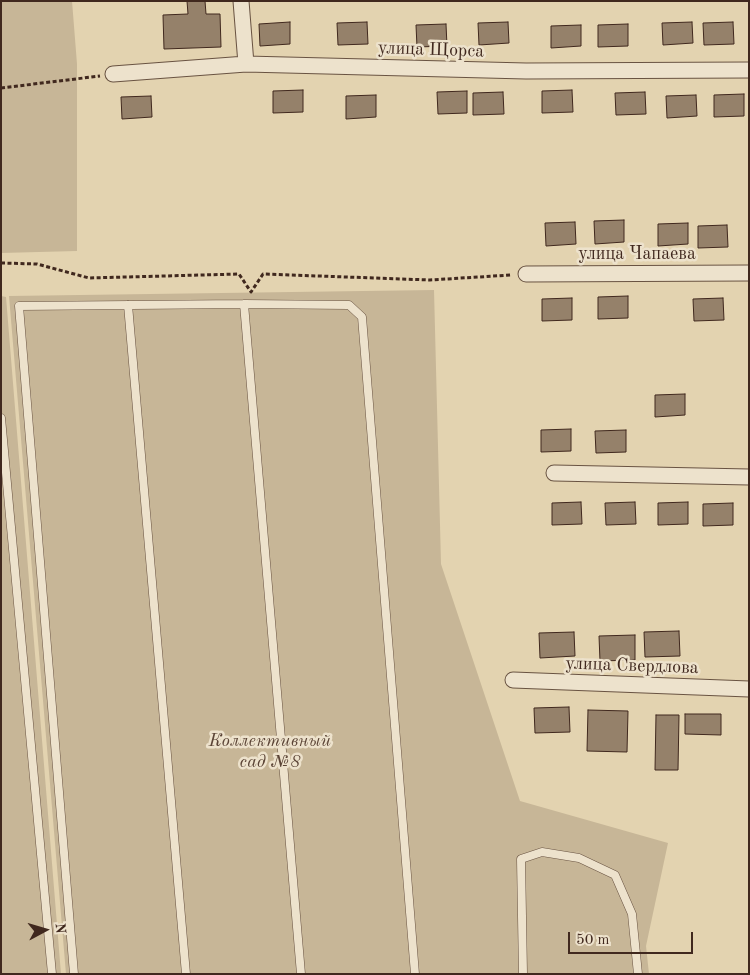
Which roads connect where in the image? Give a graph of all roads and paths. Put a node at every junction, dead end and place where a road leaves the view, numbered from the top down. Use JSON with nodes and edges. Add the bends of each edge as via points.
{"nodes":[{"id":1,"x":241,"y":1,"type":"edge"},
{"id":2,"x":246,"y":64,"type":"junction"},
{"id":3,"x":749,"y":70,"type":"edge"},
{"id":4,"x":113,"y":74,"type":"joint"},
{"id":5,"x":1,"y":88,"type":"edge"},
{"id":6,"x":1,"y":263,"type":"edge"},
{"id":7,"x":749,"y":272,"type":"edge"},
{"id":8,"x":526,"y":274,"type":"joint"},
{"id":9,"x":244,"y":304,"type":"junction"},
{"id":10,"x":128,"y":305,"type":"junction"},
{"id":11,"x":1,"y":418,"type":"edge"},
{"id":12,"x":554,"y":473,"type":"dead end"},
{"id":13,"x":749,"y":477,"type":"edge"},
{"id":14,"x":513,"y":680,"type":"dead end"},
{"id":15,"x":749,"y":689,"type":"edge"},
{"id":16,"x":52,"y":974,"type":"edge"},
{"id":17,"x":74,"y":974,"type":"edge"},
{"id":18,"x":186,"y":974,"type":"edge"},
{"id":19,"x":300,"y":974,"type":"edge"},
{"id":20,"x":415,"y":974,"type":"edge"},
{"id":21,"x":523,"y":974,"type":"edge"},
{"id":22,"x":638,"y":974,"type":"edge"}],
"edges":[{"from":1,"to":2,"type":"street"},
{"from":2,"to":3,"type":"street","name":"улица Щорса","via":[[526,71]]},
{"from":2,"to":4,"type":"street","name":"улица Щорса"},
{"from":4,"to":5,"type":"path"},
{"from":6,"to":8,"type":"path","via":[[38,264],[89,278],[239,274],[251,292],[263,274],[430,280]]},
{"from":7,"to":8,"type":"street","name":"улица Чапаева"},
{"from":9,"to":10,"type":"lane"},
{"from":9,"to":19,"type":"lane"},
{"from":9,"to":20,"type":"lane","via":[[349,305],[362,317]]},
{"from":10,"to":17,"type":"lane","via":[[18,306]]},
{"from":10,"to":18,"type":"lane"},
{"from":11,"to":16,"type":"lane"},
{"from":12,"to":13,"type":"street"},
{"from":14,"to":15,"type":"street","name":"улица Свердлова"},
{"from":21,"to":22,"type":"lane","via":[[521,859],[542,852],[579,858],[615,875],[632,914]]}]}
